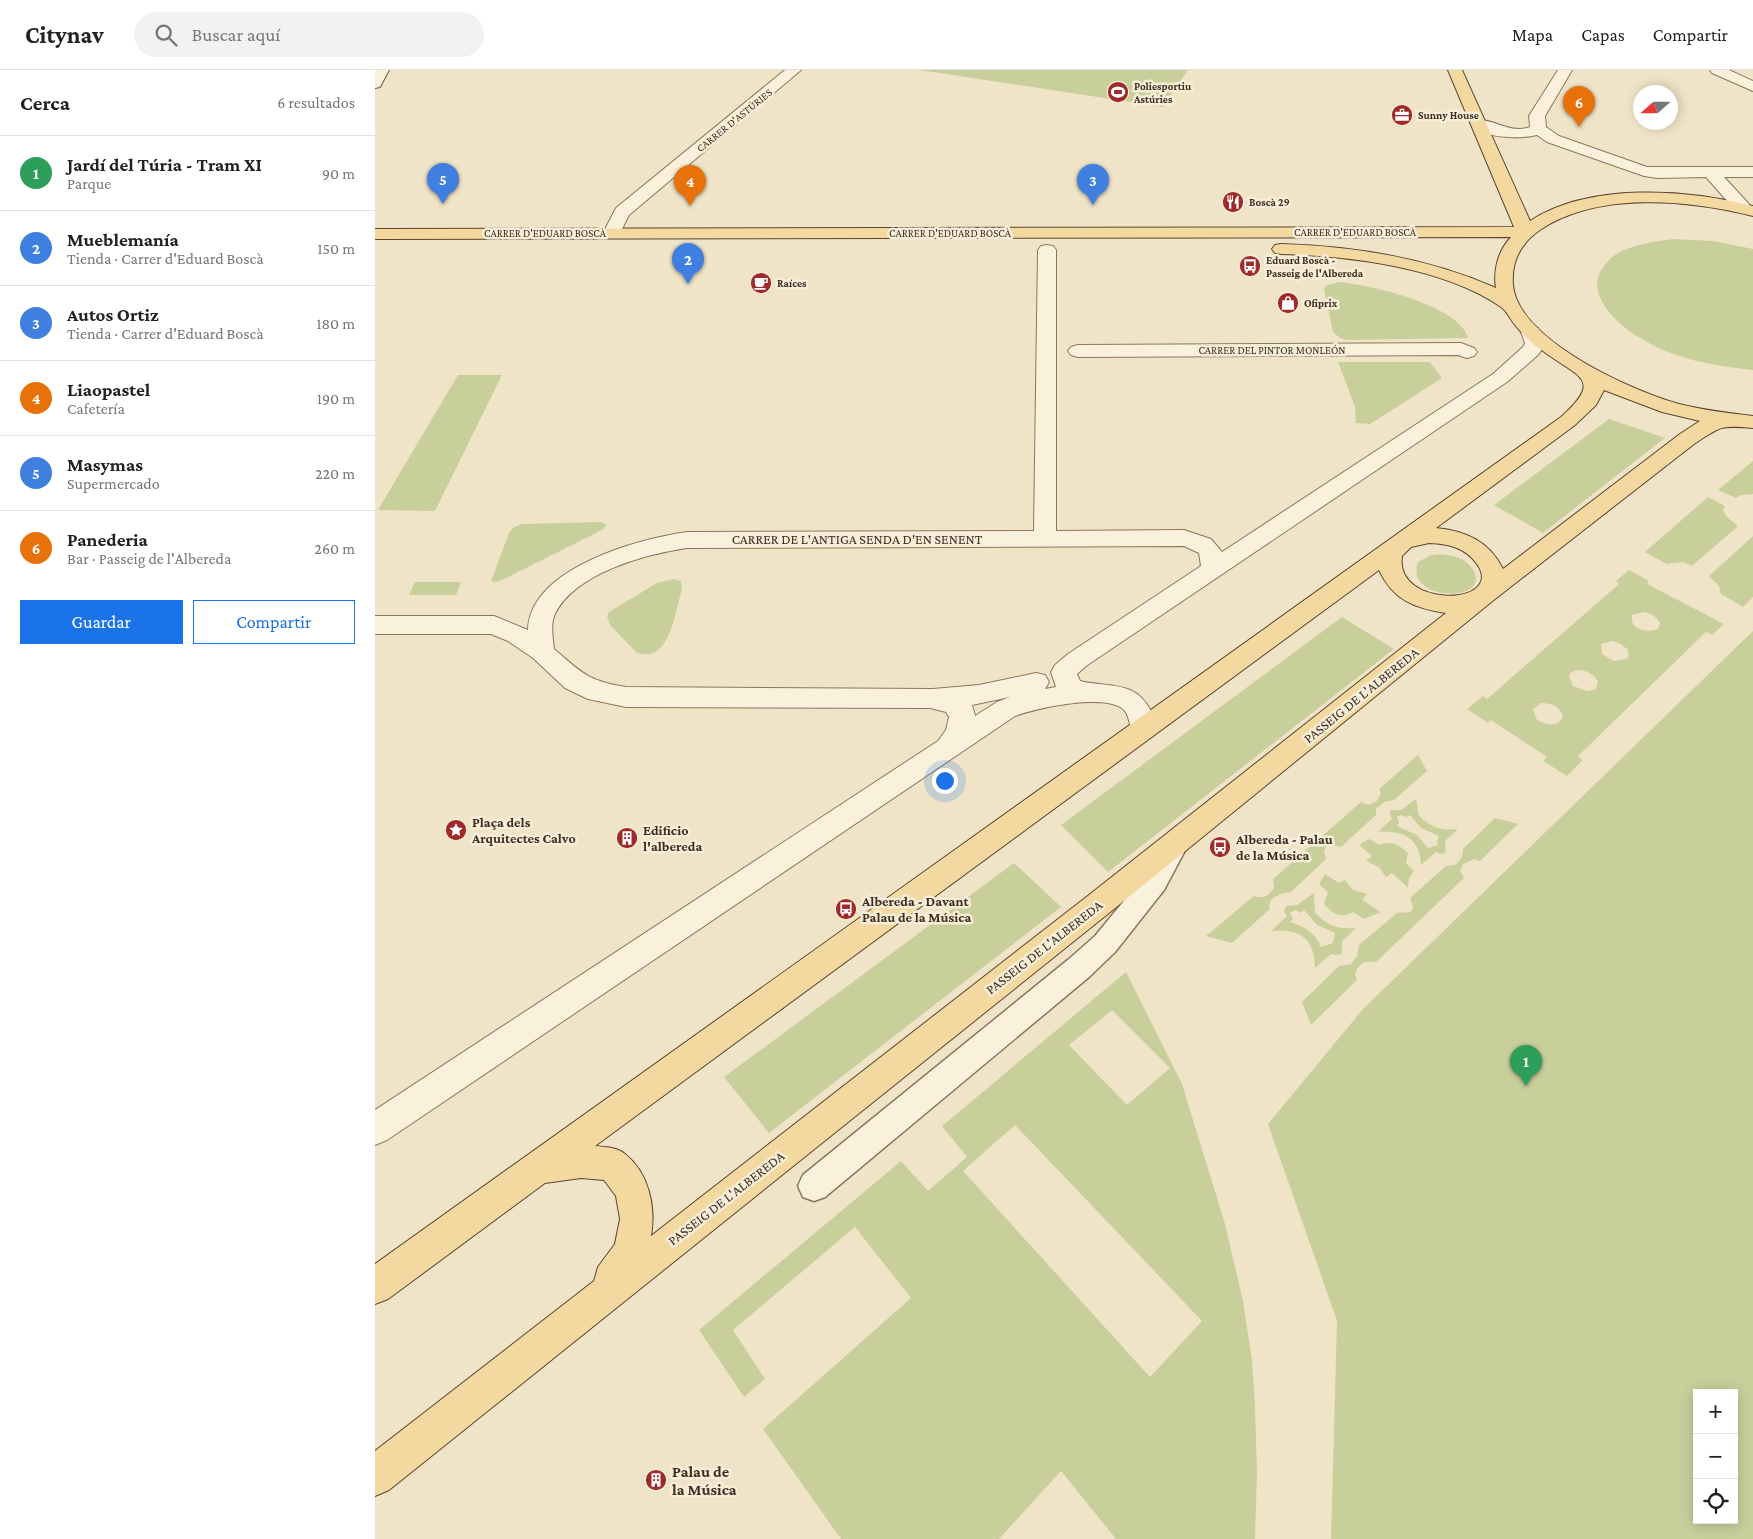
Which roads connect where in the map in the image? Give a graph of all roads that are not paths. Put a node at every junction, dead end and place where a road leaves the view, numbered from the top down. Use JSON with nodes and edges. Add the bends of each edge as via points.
{"nodes":[{"id":1,"x":382,"y":70,"type":"edge"},
{"id":2,"x":794,"y":70,"type":"edge"},
{"id":3,"x":1455,"y":70,"type":"edge"},
{"id":4,"x":1565,"y":70,"type":"edge"},
{"id":5,"x":1717,"y":70,"type":"edge"},
{"id":6,"x":375,"y":84,"type":"edge"},
{"id":7,"x":1753,"y":87,"type":"edge"},
{"id":8,"x":1480,"y":124,"type":"junction"},
{"id":9,"x":1538,"y":129,"type":"junction"},
{"id":10,"x":1753,"y":172,"type":"edge"},
{"id":11,"x":1711,"y":173,"type":"junction"},
{"id":12,"x":1748,"y":209,"type":"edge"},
{"id":13,"x":1525,"y":232,"type":"junction"},
{"id":14,"x":612,"y":233,"type":"junction"},
{"id":15,"x":375,"y":234,"type":"edge"},
{"id":16,"x":890,"y":250,"type":"dead end"},
{"id":17,"x":920,"y":250,"type":"dead end"},
{"id":18,"x":959,"y":250,"type":"dead end"},
{"id":19,"x":988,"y":250,"type":"dead end"},
{"id":20,"x":1017,"y":250,"type":"dead end"},
{"id":21,"x":1063,"y":250,"type":"junction"},
{"id":22,"x":1511,"y":305,"type":"junction"},
{"id":23,"x":1531,"y":332,"type":"junction"},
{"id":24,"x":1078,"y":351,"type":"dead end"},
{"id":25,"x":1467,"y":352,"type":"dead end"},
{"id":26,"x":1589,"y":375,"type":"junction"},
{"id":27,"x":1740,"y":420,"type":"edge"},
{"id":28,"x":1045,"y":538,"type":"junction"},
{"id":29,"x":1400,"y":542,"type":"junction"},
{"id":30,"x":1212,"y":570,"type":"junction"},
{"id":31,"x":1487,"y":594,"type":"junction"},
{"id":32,"x":375,"y":625,"type":"edge"},
{"id":33,"x":542,"y":652,"type":"junction"},
{"id":34,"x":1077,"y":660,"type":"junction"},
{"id":35,"x":1097,"y":693,"type":"junction"},
{"id":36,"x":930,"y":698,"type":"junction"},
{"id":37,"x":1143,"y":730,"type":"junction"},
{"id":38,"x":947,"y":748,"type":"junction"},
{"id":39,"x":1176,"y":843,"type":"junction"},
{"id":40,"x":375,"y":1129,"type":"edge"},
{"id":41,"x":539,"y":1168,"type":"junction"},
{"id":42,"x":813,"y":1186,"type":"dead end"},
{"id":43,"x":375,"y":1286,"type":"edge"},
{"id":44,"x":599,"y":1298,"type":"junction"},
{"id":45,"x":375,"y":1476,"type":"edge"}],
"edges":[{"from":1,"to":6,"type":"street"},
{"from":2,"to":14,"type":"street","name":"CARRER D'ASTÚRIES","via":[[621,212]]},
{"from":3,"to":8,"type":"main road"},
{"from":4,"to":9,"type":"street","via":[[1537,116]]},
{"from":5,"to":7,"type":"street"},
{"from":8,"to":9,"type":"street","via":[[1509,133]]},
{"from":8,"to":13,"type":"main road"},
{"from":9,"to":11,"type":"street","via":[[1553,139],[1644,171]]},
{"from":10,"to":11,"type":"street"},
{"from":11,"to":12,"type":"street"},
{"from":12,"to":13,"type":"main road","via":[[1680,199],[1621,199],[1570,209]]},
{"from":13,"to":14,"type":"main road","name":"CARRER D'EDUARD BOSCÀ"},
{"from":13,"to":22,"type":"main road","via":[[1508,253],[1504,272],[1504,285]]},
{"from":14,"to":15,"type":"main road","name":"CARRER D'EDUARD BOSCÀ"},
{"from":16,"to":17,"type":"main road","name":"CARRER D'EDUARD BOSCÀ"},
{"from":18,"to":19,"type":"main road","name":"CARRER D'EDUARD BOSCÀ"},
{"from":20,"to":21,"type":"main road","name":"CARRER D'EDUARD BOSCÀ"},
{"from":21,"to":22,"type":"main road","name":"CARRER D'EDUARD BOSCÀ","via":[[1286,249],[1368,257],[1474,284]]},
{"from":21,"to":28,"type":"street"},
{"from":22,"to":23,"type":"main road"},
{"from":23,"to":26,"type":"main road"},
{"from":23,"to":30,"type":"street","via":[[1535,343],[1533,350],[1500,378]]},
{"from":24,"to":25,"type":"street","name":"CARRER DEL PINTOR MONLEÓN","via":[[1461,349]]},
{"from":26,"to":27,"type":"main road","via":[[1675,408]]},
{"from":26,"to":29,"type":"main road","name":"PASSEIG DE L'ALBEREDA","via":[[1595,385],[1586,405]]},
{"from":27,"to":31,"type":"main road","name":"PASSEIG DE L'ALBEREDA","via":[[1709,425],[1687,439]]},
{"from":28,"to":30,"type":"street","name":"CARRER DE L'ANTIGA SENDA D'EN SENENT","via":[[1184,538],[1209,549],[1213,558]]},
{"from":28,"to":33,"type":"street","name":"CARRER DE L'ANTIGA SENDA D'EN SENENT","via":[[666,542],[615,559],[557,592],[543,614],[539,631]]},
{"from":29,"to":31,"type":"main road","name":"PASSEIG DE L'ALBEREDA","via":[[1429,535],[1446,536],[1470,545],[1488,560],[1493,571],[1493,583]]},
{"from":29,"to":31,"type":"main road","name":"PASSEIG DE L'ALBEREDA","via":[[1391,551],[1388,562],[1397,584],[1409,594],[1425,602],[1443,605],[1461,605]]},
{"from":29,"to":37,"type":"main road","name":"PASSEIG DE L'ALBEREDA"},
{"from":30,"to":34,"type":"street"},
{"from":31,"to":39,"type":"main road","name":"PASSEIG DE L'ALBEREDA"},
{"from":32,"to":33,"type":"street","via":[[494,625],[517,635]]},
{"from":33,"to":36,"type":"street","via":[[574,681],[597,692],[626,697]]},
{"from":34,"to":35,"type":"street","via":[[1064,672],[1068,686]]},
{"from":34,"to":36,"type":"street","via":[[1054,676],[1031,684],[979,695]]},
{"from":35,"to":37,"type":"street","via":[[1131,700],[1139,709]]},
{"from":35,"to":38,"type":"street","via":[[1058,696],[1015,705]]},
{"from":36,"to":38,"type":"street","via":[[955,705],[962,711],[963,724]]},
{"from":37,"to":41,"type":"main road","name":"PASSEIG DE L'ALBEREDA"},
{"from":38,"to":40,"type":"street"},
{"from":39,"to":42,"type":"lane","via":[[1155,882],[1105,944]]},
{"from":39,"to":44,"type":"main road","name":"PASSEIG DE L'ALBEREDA"},
{"from":41,"to":43,"type":"main road","name":"PASSEIG DE L'ALBEREDA"},
{"from":41,"to":44,"type":"main road","name":"PASSEIG DE L'ALBEREDA","via":[[581,1161],[613,1165],[632,1189],[637,1219],[631,1251]]},
{"from":44,"to":45,"type":"main road","name":"PASSEIG DE L'ALBEREDA"}]}
